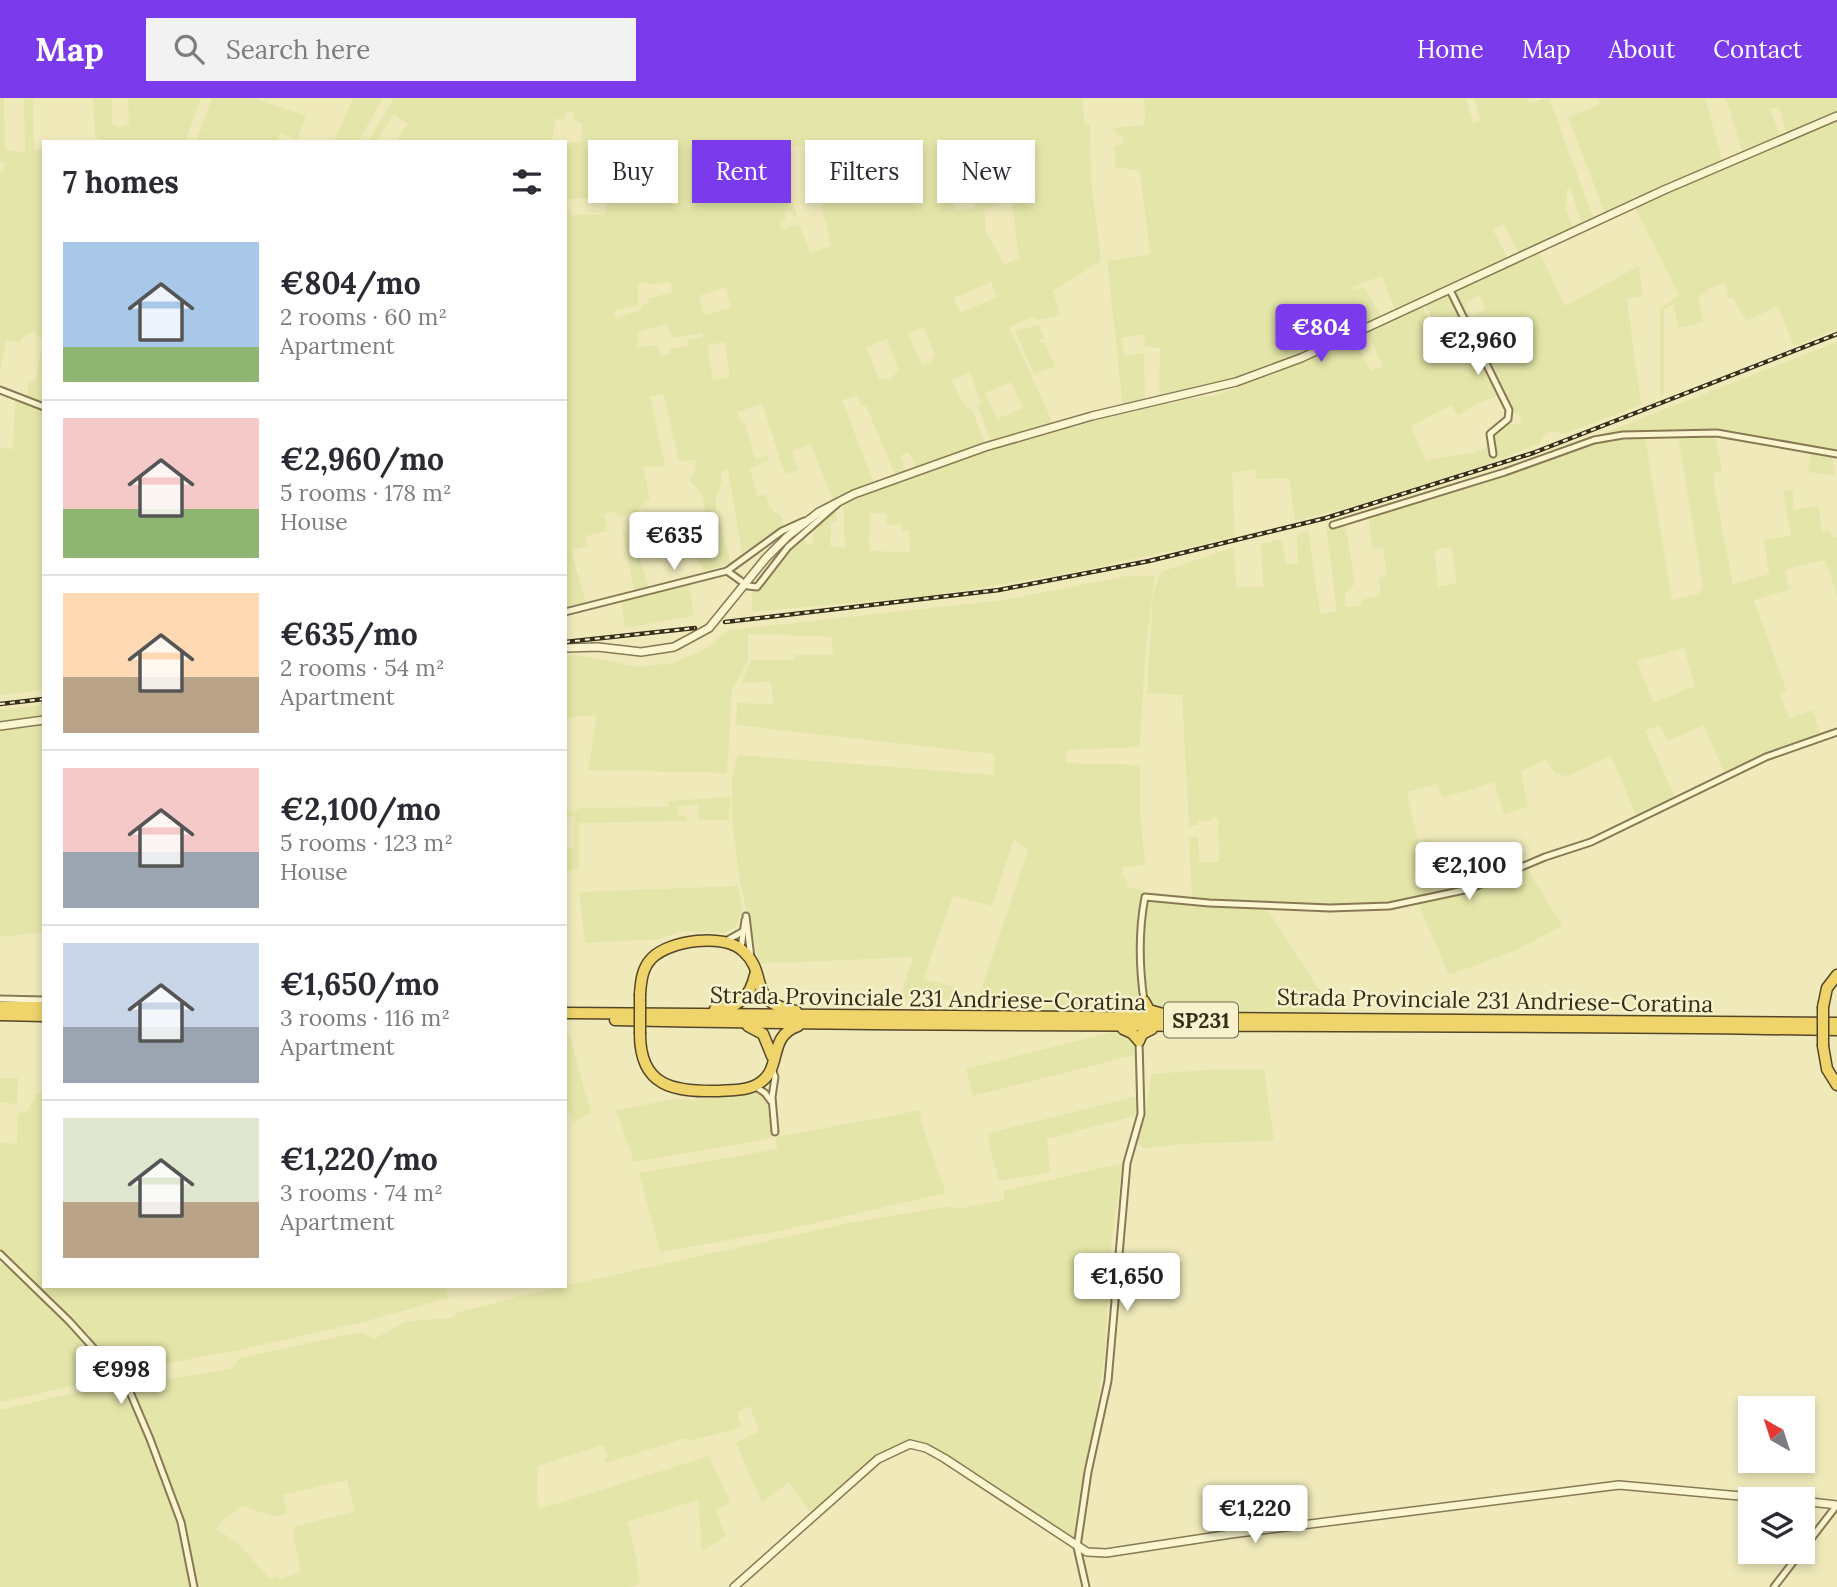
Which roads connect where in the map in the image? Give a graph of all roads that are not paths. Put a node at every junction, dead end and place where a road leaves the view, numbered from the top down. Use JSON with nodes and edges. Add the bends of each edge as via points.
{"nodes":[{"id":1,"x":1837,"y":116,"type":"edge"},
{"id":2,"x":1450,"y":290,"type":"junction"},
{"id":3,"x":0,"y":390,"type":"edge"},
{"id":4,"x":42,"y":406,"type":"edge"},
{"id":5,"x":1493,"y":454,"type":"dead end"},
{"id":6,"x":1837,"y":454,"type":"edge"},
{"id":7,"x":839,"y":502,"type":"junction"},
{"id":8,"x":1333,"y":525,"type":"dead end"},
{"id":9,"x":785,"y":533,"type":"junction"},
{"id":10,"x":727,"y":570,"type":"junction"},
{"id":11,"x":741,"y":581,"type":"dead end"},
{"id":12,"x":748,"y":586,"type":"dead end"},
{"id":13,"x":567,"y":611,"type":"edge"},
{"id":14,"x":567,"y":648,"type":"edge"},
{"id":15,"x":42,"y":720,"type":"edge"},
{"id":16,"x":0,"y":726,"type":"edge"},
{"id":17,"x":1837,"y":732,"type":"edge"},
{"id":18,"x":745,"y":931,"type":"junction"},
{"id":19,"x":722,"y":943,"type":"junction"},
{"id":20,"x":741,"y":948,"type":"junction"},
{"id":21,"x":751,"y":958,"type":"junction"},
{"id":22,"x":756,"y":971,"type":"junction"},
{"id":23,"x":1837,"y":975,"type":"edge"},
{"id":24,"x":0,"y":999,"type":"edge"},
{"id":25,"x":42,"y":1000,"type":"edge"},
{"id":26,"x":1144,"y":1001,"type":"junction"},
{"id":27,"x":0,"y":1007,"type":"edge"},
{"id":28,"x":42,"y":1007,"type":"edge"},
{"id":29,"x":567,"y":1013,"type":"edge"},
{"id":30,"x":672,"y":1014,"type":"junction"},
{"id":31,"x":802,"y":1016,"type":"junction"},
{"id":32,"x":0,"y":1017,"type":"edge"},
{"id":33,"x":42,"y":1018,"type":"edge"},
{"id":34,"x":1042,"y":1018,"type":"junction"},
{"id":35,"x":567,"y":1019,"type":"edge"},
{"id":36,"x":738,"y":1023,"type":"junction"},
{"id":37,"x":1837,"y":1023,"type":"edge"},
{"id":38,"x":827,"y":1024,"type":"junction"},
{"id":39,"x":1206,"y":1024,"type":"junction"},
{"id":40,"x":1063,"y":1026,"type":"junction"},
{"id":41,"x":1837,"y":1030,"type":"edge"},
{"id":42,"x":1139,"y":1041,"type":"junction"},
{"id":43,"x":773,"y":1065,"type":"junction"},
{"id":44,"x":764,"y":1080,"type":"junction"},
{"id":45,"x":1837,"y":1085,"type":"edge"},
{"id":46,"x":752,"y":1086,"type":"junction"},
{"id":47,"x":774,"y":1089,"type":"junction"},
{"id":48,"x":772,"y":1100,"type":"junction"},
{"id":49,"x":775,"y":1132,"type":"dead end"},
{"id":50,"x":0,"y":1254,"type":"edge"},
{"id":51,"x":1738,"y":1496,"type":"edge"},
{"id":52,"x":1815,"y":1502,"type":"edge"},
{"id":53,"x":1837,"y":1504,"type":"edge"},
{"id":54,"x":1077,"y":1547,"type":"junction"},
{"id":55,"x":194,"y":1587,"type":"edge"},
{"id":56,"x":734,"y":1587,"type":"edge"},
{"id":57,"x":1086,"y":1587,"type":"edge"},
{"id":58,"x":1774,"y":1587,"type":"edge"}],
"edges":[{"from":1,"to":2,"type":"street"},
{"from":2,"to":5,"type":"street","via":[[1509,410],[1508,419],[1490,434]]},
{"from":2,"to":7,"type":"street","via":[[1262,374],[985,447]]},
{"from":3,"to":4,"type":"street"},
{"from":6,"to":8,"type":"street","via":[[1717,433],[1623,435],[1594,440]]},
{"from":7,"to":9,"type":"street"},
{"from":7,"to":12,"type":"street","via":[[788,547],[757,587]]},
{"from":9,"to":10,"type":"street"},
{"from":9,"to":14,"type":"street","via":[[709,628],[674,647],[641,652]]},
{"from":10,"to":11,"type":"street"},
{"from":10,"to":13,"type":"street"},
{"from":15,"to":16,"type":"street"},
{"from":17,"to":26,"type":"street","via":[[1766,757],[1591,842],[1469,888],[1389,906],[1209,903],[1145,897],[1139,923]]},
{"from":18,"to":19,"type":"street"},
{"from":18,"to":20,"type":"street"},
{"from":18,"to":21,"type":"street"},
{"from":19,"to":20,"type":"highway"},
{"from":19,"to":46,"type":"highway","bridge":true,"via":[[687,943],[660,952],[645,968],[640,993],[642,1059],[648,1071],[672,1089]]},
{"from":20,"to":21,"type":"highway"},
{"from":21,"to":22,"type":"highway"},
{"from":22,"to":30,"type":"highway","via":[[751,991],[736,1005]]},
{"from":22,"to":31,"type":"highway","via":[[765,997]]},
{"from":23,"to":45,"type":"highway","bridge":true,"via":[[1827,988],[1823,1007],[1827,1069]]},
{"from":24,"to":25,"type":"street"},
{"from":26,"to":34,"type":"highway","via":[[1127,1014]]},
{"from":26,"to":39,"type":"highway","via":[[1158,1014],[1198,1015]]},
{"from":27,"to":28,"type":"highway"},
{"from":29,"to":30,"type":"highway","name":"Strada Provinciale 231 Andriese-Coratina","number":"SP231"},
{"from":30,"to":31,"type":"highway","name":"Strada Provinciale 231 Andriese-Coratina","number":"SP231"},
{"from":31,"to":34,"type":"highway","name":"Strada Provinciale 231 Andriese-Coratina","number":"SP231"},
{"from":32,"to":33,"type":"highway"},
{"from":34,"to":39,"type":"highway","name":"Strada Provinciale 231 Andriese-Coratina","number":"SP231"},
{"from":35,"to":36,"type":"highway","name":"Strada Provinciale 231 Andriese-Coratina","number":"SP231"},
{"from":36,"to":38,"type":"highway","name":"Strada Provinciale 231 Andriese-Coratina","number":"SP231"},
{"from":36,"to":43,"type":"highway","via":[[763,1034]]},
{"from":37,"to":39,"type":"highway","name":"Strada Provinciale 231 Andriese-Coratina","number":"SP231","via":[[1268,1017]]},
{"from":38,"to":40,"type":"highway","name":"Strada Provinciale 231 Andriese-Coratina","number":"SP231"},
{"from":38,"to":43,"type":"highway","via":[[800,1025],[788,1031],[776,1048]]},
{"from":39,"to":40,"type":"highway","name":"Strada Provinciale 231 Andriese-Coratina","number":"SP231"},
{"from":39,"to":41,"type":"highway","name":"Strada Provinciale 231 Andriese-Coratina","number":"SP231"},
{"from":39,"to":42,"type":"highway","via":[[1149,1029]]},
{"from":40,"to":42,"type":"highway","via":[[1124,1029]]},
{"from":42,"to":54,"type":"street","via":[[1141,1114],[1127,1163],[1108,1381]]},
{"from":43,"to":44,"type":"highway"},
{"from":43,"to":47,"type":"street"},
{"from":44,"to":46,"type":"highway"},
{"from":44,"to":47,"type":"street"},
{"from":44,"to":48,"type":"street"},
{"from":46,"to":48,"type":"street"},
{"from":47,"to":48,"type":"street"},
{"from":48,"to":49,"type":"street"},
{"from":50,"to":55,"type":"street","via":[[127,1385],[181,1522]]},
{"from":51,"to":54,"type":"street","via":[[1619,1485],[1106,1553]]},
{"from":52,"to":53,"type":"street"},
{"from":53,"to":58,"type":"street"},
{"from":54,"to":56,"type":"street","via":[[944,1458],[910,1444],[878,1459]]},
{"from":54,"to":57,"type":"street"}]}
